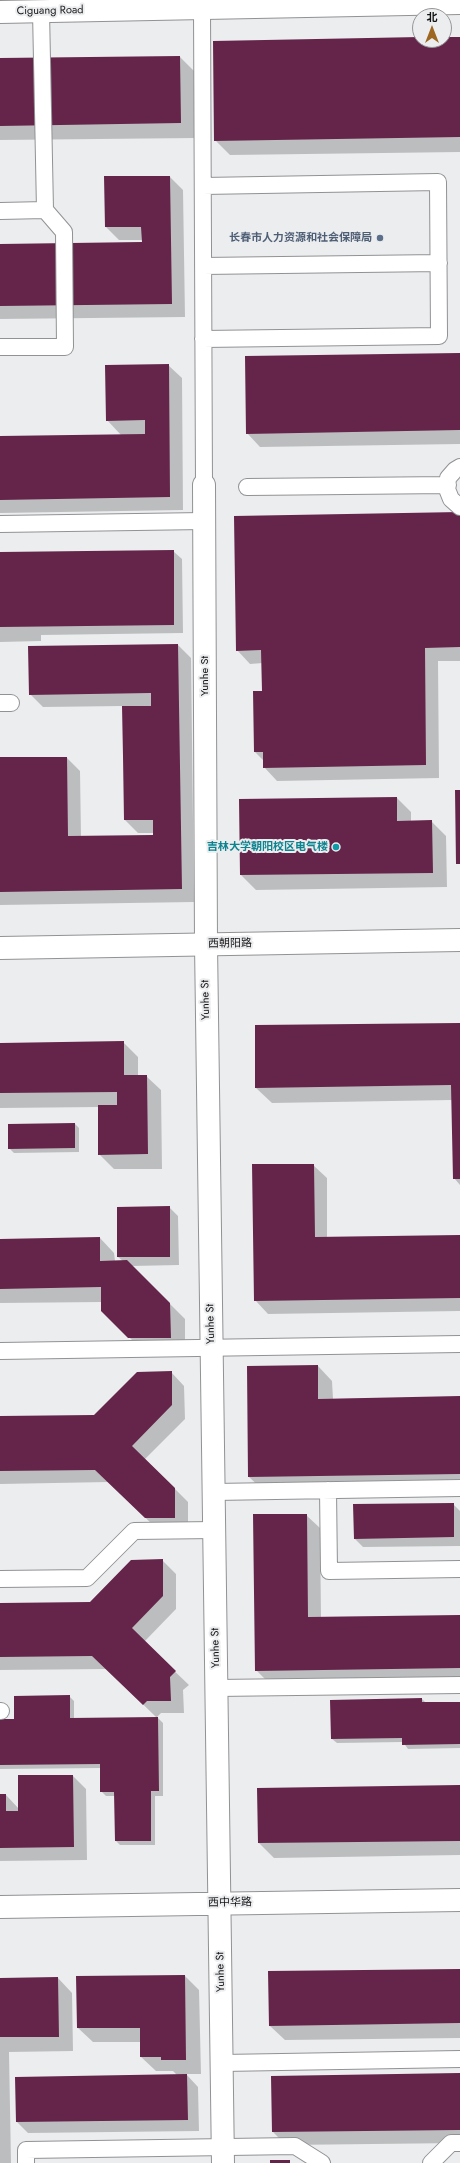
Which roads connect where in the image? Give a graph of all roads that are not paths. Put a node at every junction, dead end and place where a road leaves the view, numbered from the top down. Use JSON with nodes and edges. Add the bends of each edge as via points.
{"nodes":[{"id":1,"x":351,"y":3,"type":"edge"},
{"id":2,"x":200,"y":4,"type":"edge"},
{"id":3,"x":460,"y":4,"type":"edge"},
{"id":4,"x":41,"y":11,"type":"junction"},
{"id":5,"x":0,"y":12,"type":"edge"},
{"id":6,"x":203,"y":186,"type":"junction"},
{"id":7,"x":45,"y":210,"type":"junction"},
{"id":8,"x":0,"y":211,"type":"edge"},
{"id":9,"x":439,"y":263,"type":"junction"},
{"id":10,"x":203,"y":266,"type":"junction"},
{"id":11,"x":203,"y":339,"type":"junction"},
{"id":12,"x":0,"y":347,"type":"edge"},
{"id":13,"x":460,"y":467,"type":"edge"},
{"id":14,"x":204,"y":484,"type":"joint"},
{"id":15,"x":448,"y":484,"type":"junction"},
{"id":16,"x":247,"y":487,"type":"dead end"},
{"id":17,"x":460,"y":507,"type":"edge"},
{"id":18,"x":204,"y":521,"type":"junction"},
{"id":19,"x":0,"y":524,"type":"edge"},
{"id":20,"x":460,"y":940,"type":"edge"},
{"id":21,"x":206,"y":944,"type":"junction"},
{"id":22,"x":0,"y":948,"type":"edge"},
{"id":23,"x":460,"y":1344,"type":"edge"},
{"id":24,"x":211,"y":1349,"type":"junction"},
{"id":25,"x":0,"y":1351,"type":"edge"},
{"id":26,"x":460,"y":1488,"type":"edge"},
{"id":27,"x":328,"y":1490,"type":"junction"},
{"id":28,"x":214,"y":1492,"type":"junction"},
{"id":29,"x":214,"y":1530,"type":"junction"},
{"id":30,"x":460,"y":1569,"type":"edge"},
{"id":31,"x":0,"y":1579,"type":"edge"},
{"id":32,"x":460,"y":1685,"type":"edge"},
{"id":33,"x":216,"y":1688,"type":"junction"},
{"id":34,"x":460,"y":1900,"type":"edge"},
{"id":35,"x":220,"y":1904,"type":"junction"},
{"id":36,"x":0,"y":1907,"type":"edge"},
{"id":37,"x":460,"y":2059,"type":"edge"},
{"id":38,"x":222,"y":2063,"type":"junction"},
{"id":39,"x":460,"y":2143,"type":"edge"},
{"id":40,"x":223,"y":2155,"type":"edge"},
{"id":41,"x":26,"y":2163,"type":"edge"},
{"id":42,"x":322,"y":2163,"type":"edge"},
{"id":43,"x":431,"y":2163,"type":"edge"}],
"edges":[{"from":1,"to":2,"type":"street","name":"Ciguang Road"},
{"from":1,"to":3,"type":"street","name":"Ciguang Road"},
{"from":2,"to":4,"type":"street","name":"Ciguang Road"},
{"from":2,"to":6,"type":"lane"},
{"from":4,"to":5,"type":"street","name":"Ciguang Road"},
{"from":4,"to":7,"type":"lane"},
{"from":6,"to":9,"type":"lane","via":[[438,182]]},
{"from":6,"to":10,"type":"lane"},
{"from":7,"to":8,"type":"lane"},
{"from":7,"to":12,"type":"lane","via":[[64,232],[65,347]]},
{"from":9,"to":10,"type":"lane"},
{"from":9,"to":11,"type":"lane","via":[[440,336]]},
{"from":10,"to":11,"type":"lane"},
{"from":11,"to":14,"type":"lane"},
{"from":13,"to":15,"type":"lane","via":[[448,478]]},
{"from":14,"to":18,"type":"street","name":"Yunhe St"},
{"from":15,"to":16,"type":"lane"},
{"from":15,"to":17,"type":"lane","via":[[451,499]]},
{"from":18,"to":19,"type":"lane"},
{"from":18,"to":21,"type":"street","name":"Yunhe St"},
{"from":20,"to":21,"type":"street","name":"西朝阳路"},
{"from":21,"to":22,"type":"street","name":"西朝阳路"},
{"from":21,"to":24,"type":"street","name":"Yunhe St"},
{"from":23,"to":24,"type":"lane"},
{"from":24,"to":25,"type":"lane"},
{"from":24,"to":28,"type":"street","name":"Yunhe St"},
{"from":26,"to":27,"type":"lane"},
{"from":27,"to":28,"type":"lane"},
{"from":27,"to":30,"type":"lane","via":[[329,1571]]},
{"from":28,"to":29,"type":"street","name":"Yunhe St"},
{"from":29,"to":31,"type":"lane","via":[[134,1531],[87,1578]]},
{"from":29,"to":33,"type":"street","name":"Yunhe St"},
{"from":32,"to":33,"type":"lane"},
{"from":33,"to":35,"type":"street","name":"Yunhe St"},
{"from":34,"to":35,"type":"street","name":"西中华路"},
{"from":35,"to":36,"type":"street","name":"西中华路"},
{"from":35,"to":38,"type":"street","name":"Yunhe St"},
{"from":37,"to":38,"type":"lane"},
{"from":38,"to":40,"type":"street","name":"Yunhe St"},
{"from":39,"to":43,"type":"lane","via":[[452,2143]]},
{"from":40,"to":41,"type":"lane","via":[[26,2150]]},
{"from":40,"to":42,"type":"lane","via":[[294,2146]]}]}
